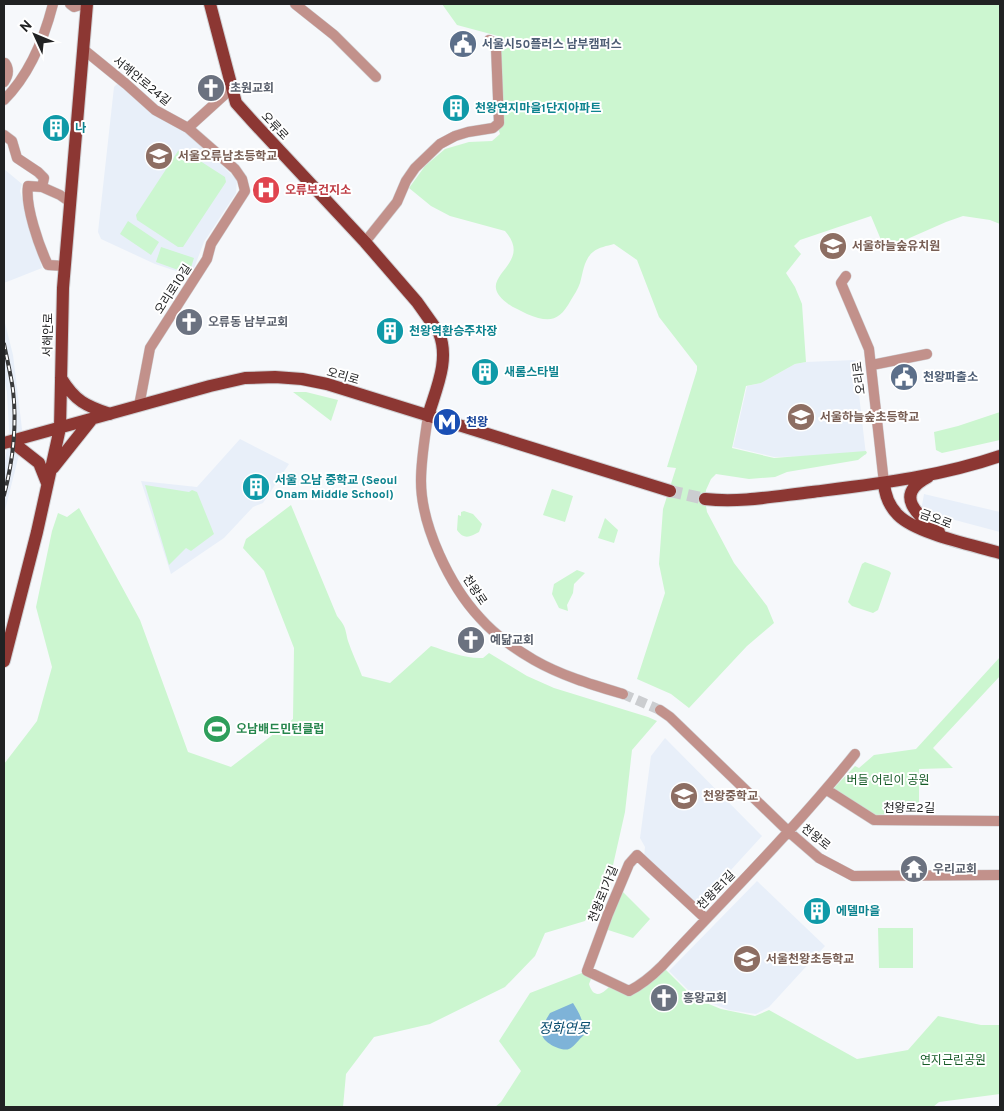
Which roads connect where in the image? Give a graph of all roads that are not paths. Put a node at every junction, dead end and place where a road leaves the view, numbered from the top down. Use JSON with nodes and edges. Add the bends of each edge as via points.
{"nodes":[{"id":1,"x":53,"y":4,"type":"edge"},
{"id":2,"x":70,"y":4,"type":"edge"},
{"id":3,"x":86,"y":4,"type":"edge"},
{"id":4,"x":210,"y":4,"type":"edge"},
{"id":5,"x":295,"y":4,"type":"edge"},
{"id":6,"x":489,"y":40,"type":"dead end"},
{"id":7,"x":84,"y":49,"type":"junction"},
{"id":8,"x":5,"y":63,"type":"dead end"},
{"id":9,"x":376,"y":77,"type":"dead end"},
{"id":10,"x":4,"y":82,"type":"edge"},
{"id":11,"x":232,"y":88,"type":"junction"},
{"id":12,"x":4,"y":100,"type":"edge"},
{"id":13,"x":188,"y":128,"type":"junction"},
{"id":14,"x":4,"y":135,"type":"edge"},
{"id":15,"x":42,"y":187,"type":"junction"},
{"id":16,"x":245,"y":191,"type":"joint"},
{"id":17,"x":70,"y":202,"type":"junction"},
{"id":18,"x":366,"y":242,"type":"junction"},
{"id":19,"x":65,"y":266,"type":"junction"},
{"id":20,"x":846,"y":276,"type":"dead end"},
{"id":21,"x":927,"y":354,"type":"dead end"},
{"id":22,"x":872,"y":365,"type":"junction"},
{"id":23,"x":61,"y":378,"type":"junction"},
{"id":24,"x":139,"y":406,"type":"junction"},
{"id":25,"x":110,"y":414,"type":"junction"},
{"id":26,"x":428,"y":416,"type":"junction"},
{"id":27,"x":92,"y":419,"type":"junction"},
{"id":28,"x":60,"y":428,"type":"junction"},
{"id":29,"x":7,"y":442,"type":"edge"},
{"id":30,"x":1000,"y":456,"type":"edge"},
{"id":31,"x":935,"y":474,"type":"junction"},
{"id":32,"x":49,"y":478,"type":"junction"},
{"id":33,"x":884,"y":483,"type":"junction"},
{"id":34,"x":670,"y":491,"type":"tunnel mouth"},
{"id":35,"x":705,"y":499,"type":"tunnel mouth"},
{"id":36,"x":946,"y":537,"type":"junction"},
{"id":37,"x":1000,"y":554,"type":"edge"},
{"id":38,"x":4,"y":661,"type":"edge"},
{"id":39,"x":623,"y":694,"type":"tunnel mouth"},
{"id":40,"x":660,"y":710,"type":"tunnel mouth"},
{"id":41,"x":855,"y":754,"type":"dead end"},
{"id":42,"x":827,"y":790,"type":"junction"},
{"id":43,"x":1000,"y":821,"type":"edge"},
{"id":44,"x":789,"y":832,"type":"junction"},
{"id":45,"x":1000,"y":875,"type":"edge"},
{"id":46,"x":706,"y":919,"type":"junction"},
{"id":47,"x":612,"y":983,"type":"joint"}],
"edges":[{"from":1,"to":12,"type":"street","via":[[32,62]]},
{"from":2,"to":3,"type":"street","via":[[74,7]]},
{"from":3,"to":7,"type":"main road","name":"서해안로"},
{"from":4,"to":11,"type":"main road","name":"오류로"},
{"from":5,"to":9,"type":"street","via":[[334,35]]},
{"from":6,"to":18,"type":"street","via":[[496,46],[499,123],[493,128],[454,136],[440,144],[410,175],[393,207]]},
{"from":7,"to":13,"type":"street","name":"서해안로24길","via":[[155,110]]},
{"from":7,"to":17,"type":"main road","name":"서해안로"},
{"from":8,"to":10,"type":"street","via":[[8,75]]},
{"from":11,"to":13,"type":"street"},
{"from":11,"to":18,"type":"main road","name":"오류로","via":[[236,103]]},
{"from":13,"to":16,"type":"street","name":"서해안로24길","via":[[234,169],[242,179]]},
{"from":14,"to":15,"type":"street","via":[[12,141],[17,158],[44,178]]},
{"from":15,"to":17,"type":"street"},
{"from":15,"to":19,"type":"street","via":[[28,186],[26,196],[41,250],[48,265]]},
{"from":16,"to":24,"type":"street","name":"오리로10길","via":[[210,244],[207,259],[150,348]]},
{"from":17,"to":19,"type":"main road","name":"서해안로"},
{"from":18,"to":26,"type":"main road","name":"오류로","via":[[417,302],[442,340],[444,360]]},
{"from":19,"to":23,"type":"main road","name":"서해안로"},
{"from":20,"to":22,"type":"street","name":"오리로","via":[[841,283],[864,335]]},
{"from":21,"to":22,"type":"street"},
{"from":22,"to":33,"type":"street","name":"오리로"},
{"from":23,"to":25,"type":"main road","via":[[68,390],[85,405]]},
{"from":23,"to":28,"type":"main road","name":"서해안로"},
{"from":24,"to":25,"type":"main road","name":"오리로"},
{"from":24,"to":26,"type":"main road","name":"오리로","via":[[237,380],[275,377],[327,384]]},
{"from":25,"to":27,"type":"main road","name":"오리로"},
{"from":26,"to":34,"type":"main road","name":"오리로"},
{"from":26,"to":39,"type":"street","name":"천왕로","via":[[421,472],[422,496],[434,542],[468,603],[492,630],[534,660]]},
{"from":27,"to":28,"type":"main road","name":"오리로"},
{"from":27,"to":32,"type":"main road"},
{"from":28,"to":29,"type":"main road","name":"오리로"},
{"from":28,"to":32,"type":"main road","name":"서해안로"},
{"from":29,"to":32,"type":"main road","via":[[39,463]]},
{"from":30,"to":31,"type":"main road"},
{"from":31,"to":33,"type":"main road"},
{"from":31,"to":36,"type":"main road","via":[[917,485],[910,496],[910,503],[915,512]]},
{"from":32,"to":38,"type":"main road","name":"서해안로"},
{"from":33,"to":35,"type":"main road","via":[[739,501]]},
{"from":33,"to":36,"type":"main road","name":"금오로","via":[[887,500],[897,514],[911,524]]},
{"from":36,"to":37,"type":"main road","name":"금오로"},
{"from":40,"to":44,"type":"street","name":"천왕로"},
{"from":41,"to":42,"type":"street"},
{"from":42,"to":43,"type":"street","name":"천왕로2길","via":[[874,820]]},
{"from":42,"to":44,"type":"street"},
{"from":44,"to":45,"type":"street","name":"천왕로","via":[[819,858],[853,876]]},
{"from":44,"to":46,"type":"street","name":"천왕로1길"},
{"from":46,"to":47,"type":"street","name":"천왕로1길","via":[[641,985],[629,991]]},
{"from":46,"to":47,"type":"street","name":"천왕로1가길","via":[[637,855],[629,864],[587,972]]}]}
